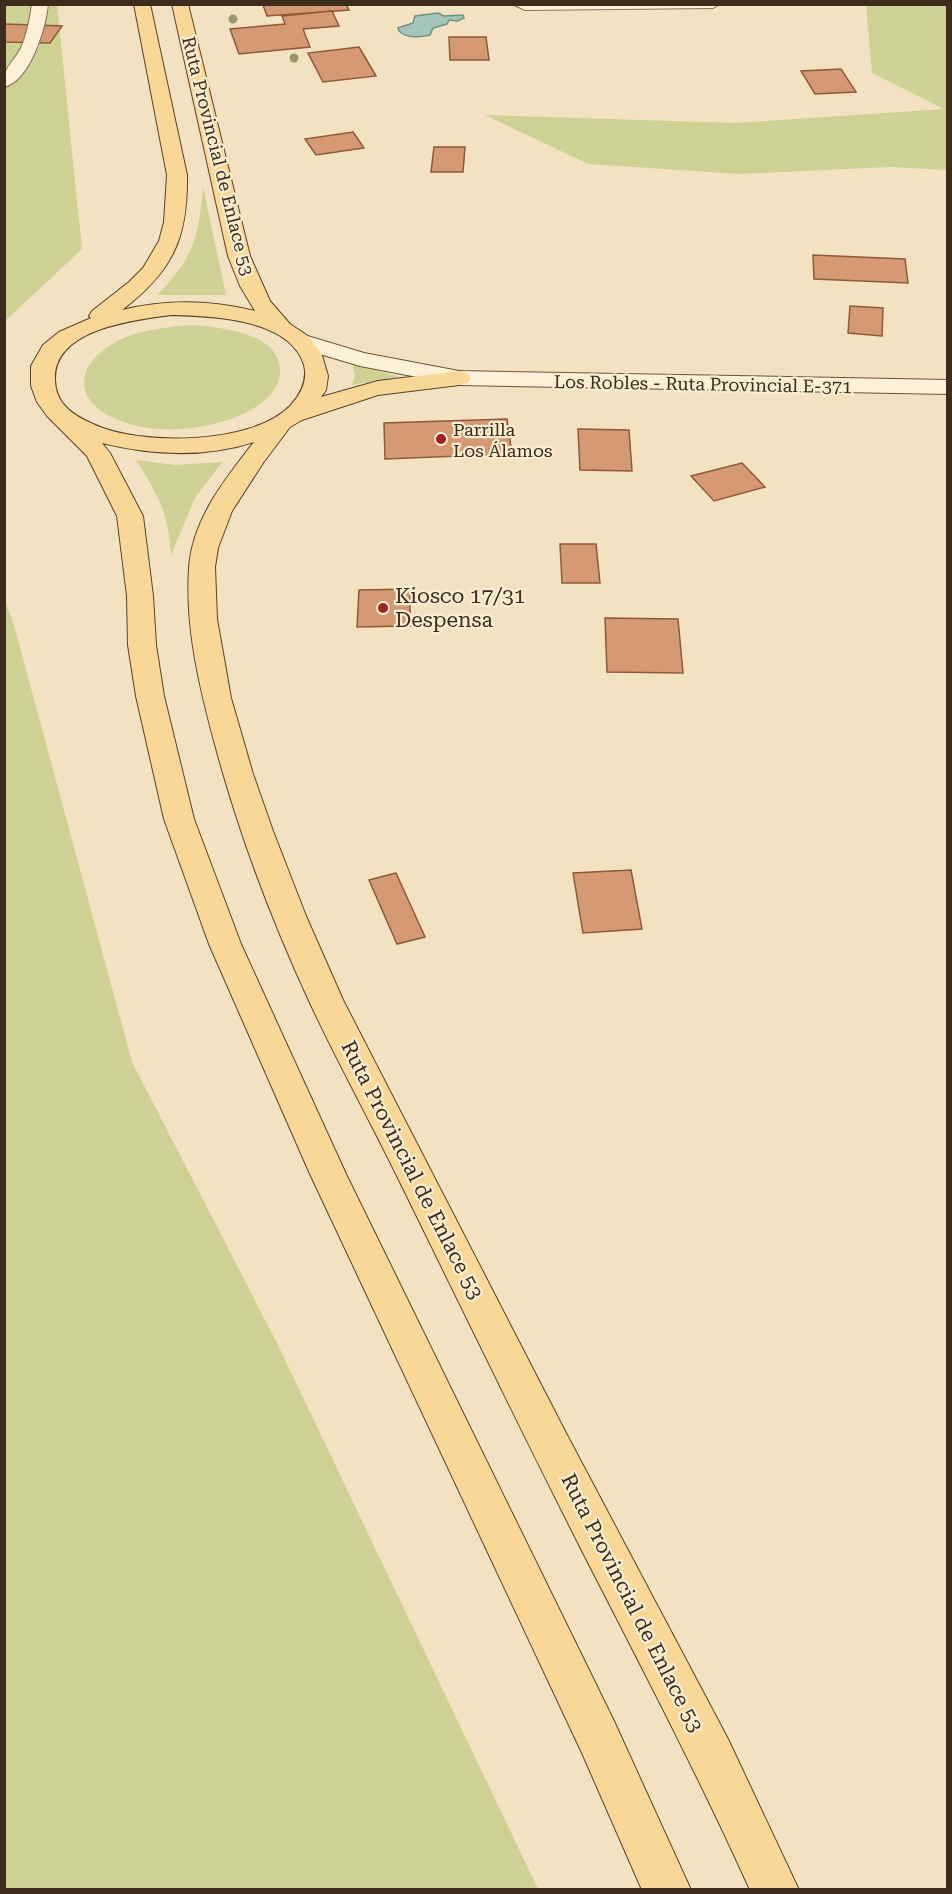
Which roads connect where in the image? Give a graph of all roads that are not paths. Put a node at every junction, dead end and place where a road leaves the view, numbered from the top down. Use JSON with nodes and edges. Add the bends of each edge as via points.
{"nodes":[{"id":1,"x":40,"y":4,"type":"edge"},
{"id":2,"x":142,"y":4,"type":"edge"},
{"id":3,"x":180,"y":4,"type":"edge"},
{"id":4,"x":517,"y":4,"type":"edge"},
{"id":5,"x":712,"y":5,"type":"edge"},
{"id":6,"x":4,"y":82,"type":"edge"},
{"id":7,"x":81,"y":329,"type":"junction"},
{"id":8,"x":293,"y":336,"type":"junction"},
{"id":9,"x":459,"y":378,"type":"junction"},
{"id":10,"x":948,"y":387,"type":"edge"},
{"id":11,"x":287,"y":420,"type":"junction"},
{"id":12,"x":69,"y":422,"type":"junction"},
{"id":13,"x":667,"y":1890,"type":"edge"},
{"id":14,"x":775,"y":1890,"type":"edge"}],
"edges":[{"from":1,"to":6,"type":"main road","via":[[38,27],[23,62]]},
{"from":2,"to":7,"type":"main road","name":"Ruta Provincial de Enlace 53","via":[[177,175],[179,201],[173,234],[152,274]]},
{"from":3,"to":8,"type":"main road","name":"Ruta Provincial de Enlace 53","via":[[250,287],[263,309]]},
{"from":4,"to":5,"type":"lane","via":[[525,8]]},
{"from":7,"to":8,"type":"main road","via":[[171,308],[231,312]]},
{"from":7,"to":12,"type":"main road","name":"Ruta Provincial de Enlace 53","via":[[45,357],[41,376],[46,401]]},
{"from":8,"to":9,"type":"main road","name":"Los Robles - Ruta Provincial E-371","via":[[360,359]]},
{"from":8,"to":11,"type":"main road","name":"Ruta Provincial de Enlace 53","via":[[317,366],[317,382],[310,398]]},
{"from":9,"to":10,"type":"main road","name":"Los Robles - Ruta Provincial E-371"},
{"from":9,"to":11,"type":"main road","via":[[352,394]]},
{"from":11,"to":12,"type":"main road","via":[[246,437],[187,446],[125,441]]},
{"from":11,"to":14,"type":"main road","name":"Ruta Provincial de Enlace 53","via":[[250,463],[219,511],[202,563],[211,669],[245,796],[327,1002],[530,1407],[739,1810]]},
{"from":12,"to":13,"type":"main road","via":[[98,453],[130,516],[150,696],[180,819],[225,944],[328,1174],[598,1737]]}]}
